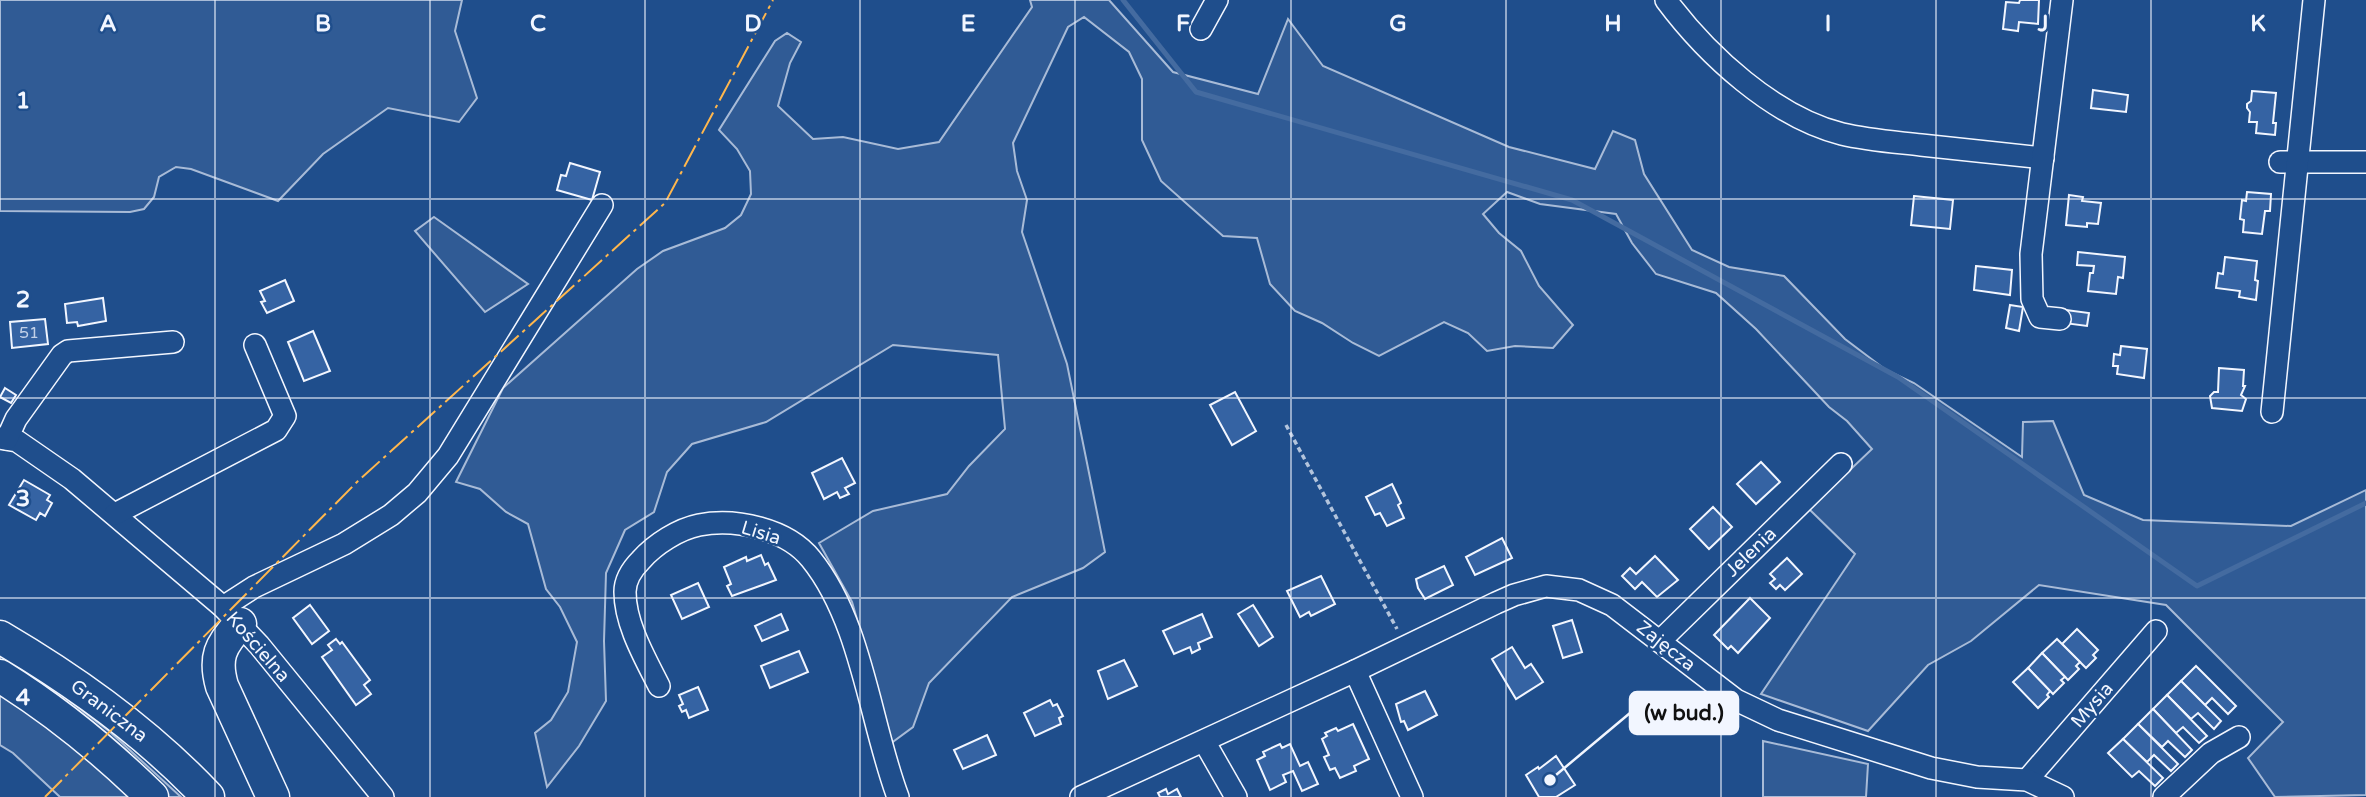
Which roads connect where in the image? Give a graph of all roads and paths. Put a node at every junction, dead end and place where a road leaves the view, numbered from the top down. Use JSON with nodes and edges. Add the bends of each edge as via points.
{"nodes":[{"id":1,"x":1217,"y":0,"type":"edge"},
{"id":2,"x":1666,"y":0,"type":"edge"},
{"id":3,"x":2062,"y":0,"type":"edge"},
{"id":4,"x":2314,"y":0,"type":"edge"},
{"id":5,"x":1201,"y":29,"type":"dead end"},
{"id":6,"x":2043,"y":158,"type":"junction"},
{"id":7,"x":2290,"y":162,"type":"junction"},
{"id":8,"x":2366,"y":162,"type":"edge"},
{"id":9,"x":602,"y":205,"type":"dead end"},
{"id":10,"x":2060,"y":319,"type":"dead end"},
{"id":11,"x":173,"y":342,"type":"dead end"},
{"id":12,"x":255,"y":345,"type":"dead end"},
{"id":13,"x":2272,"y":412,"type":"dead end"},
{"id":14,"x":1286,"y":425,"type":"dead end"},
{"id":15,"x":4,"y":438,"type":"edge"},
{"id":16,"x":1841,"y":464,"type":"dead end"},
{"id":17,"x":115,"y":514,"type":"junction"},
{"id":18,"x":231,"y":616,"type":"junction"},
{"id":19,"x":2156,"y":631,"type":"dead end"},
{"id":20,"x":0,"y":637,"type":"edge"},
{"id":21,"x":1660,"y":641,"type":"junction"},
{"id":22,"x":1406,"y":646,"type":"junction"},
{"id":23,"x":1355,"y":671,"type":"junction"},
{"id":24,"x":0,"y":676,"type":"edge"},
{"id":25,"x":659,"y":686,"type":"dead end"},
{"id":26,"x":2239,"y":737,"type":"dead end"},
{"id":27,"x":1205,"y":741,"type":"junction"},
{"id":28,"x":2027,"y":780,"type":"junction"},
{"id":29,"x":1975,"y":787,"type":"edge"},
{"id":30,"x":152,"y":797,"type":"edge"},
{"id":31,"x":208,"y":797,"type":"edge"},
{"id":32,"x":273,"y":797,"type":"edge"},
{"id":33,"x":383,"y":797,"type":"edge"},
{"id":34,"x":898,"y":797,"type":"edge"},
{"id":35,"x":1081,"y":797,"type":"edge"},
{"id":36,"x":1236,"y":797,"type":"edge"},
{"id":37,"x":1412,"y":797,"type":"edge"},
{"id":38,"x":2063,"y":797,"type":"edge"},
{"id":39,"x":2164,"y":797,"type":"edge"}],
"edges":[{"from":1,"to":5,"type":"street"},
{"from":2,"to":6,"type":"street","via":[[1752,88],[1813,123],[1841,134],[1884,141]]},
{"from":3,"to":6,"type":"street"},
{"from":4,"to":7,"type":"street"},
{"from":6,"to":10,"type":"street","via":[[2031,254],[2032,299],[2040,317]]},
{"from":7,"to":8,"type":"street"},
{"from":7,"to":13,"type":"street"},
{"from":9,"to":18,"type":"street","via":[[448,456],[417,493],[344,544],[254,587]]},
{"from":11,"to":15,"type":"street","name":"Kościelna","via":[[68,351]]},
{"from":12,"to":17,"type":"street","via":[[285,416],[276,430]]},
{"from":14,"to":22,"type":"path"},
{"from":15,"to":17,"type":"street","name":"Kościelna","via":[[29,448]]},
{"from":16,"to":21,"type":"street","name":"Jelenia"},
{"from":17,"to":18,"type":"street","name":"Kościelna"},
{"from":18,"to":32,"type":"highway","via":[[219,674]]},
{"from":18,"to":33,"type":"street","name":"Kościelna"},
{"from":19,"to":28,"type":"street","name":"Mysia"},
{"from":20,"to":31,"type":"highway","name":"Graniczna","via":[[114,713]]},
{"from":21,"to":22,"type":"street","name":"Zajęcza","via":[[1593,595],[1545,586],[1514,594]]},
{"from":21,"to":29,"type":"street","name":"Zajęcza","via":[[1735,700],[1778,720],[1931,768]]},
{"from":22,"to":23,"type":"street","name":"Zajęcza"},
{"from":23,"to":27,"type":"street","name":"Zajęcza"},
{"from":23,"to":37,"type":"street"},
{"from":24,"to":30,"type":"highway","name":"Graniczna","via":[[61,718]]},
{"from":25,"to":34,"type":"street","name":"Lisia","via":[[628,613],[625,590],[633,569],[663,541],[697,525],[724,523],[783,536],[810,557],[846,623]]},
{"from":26,"to":39,"type":"street","via":[[2211,753]]},
{"from":27,"to":35,"type":"street","name":"Zajęcza"},
{"from":27,"to":36,"type":"street"},
{"from":28,"to":29,"type":"street","name":"Zajęcza"},
{"from":28,"to":38,"type":"street","name":"Zajęcza"}]}
